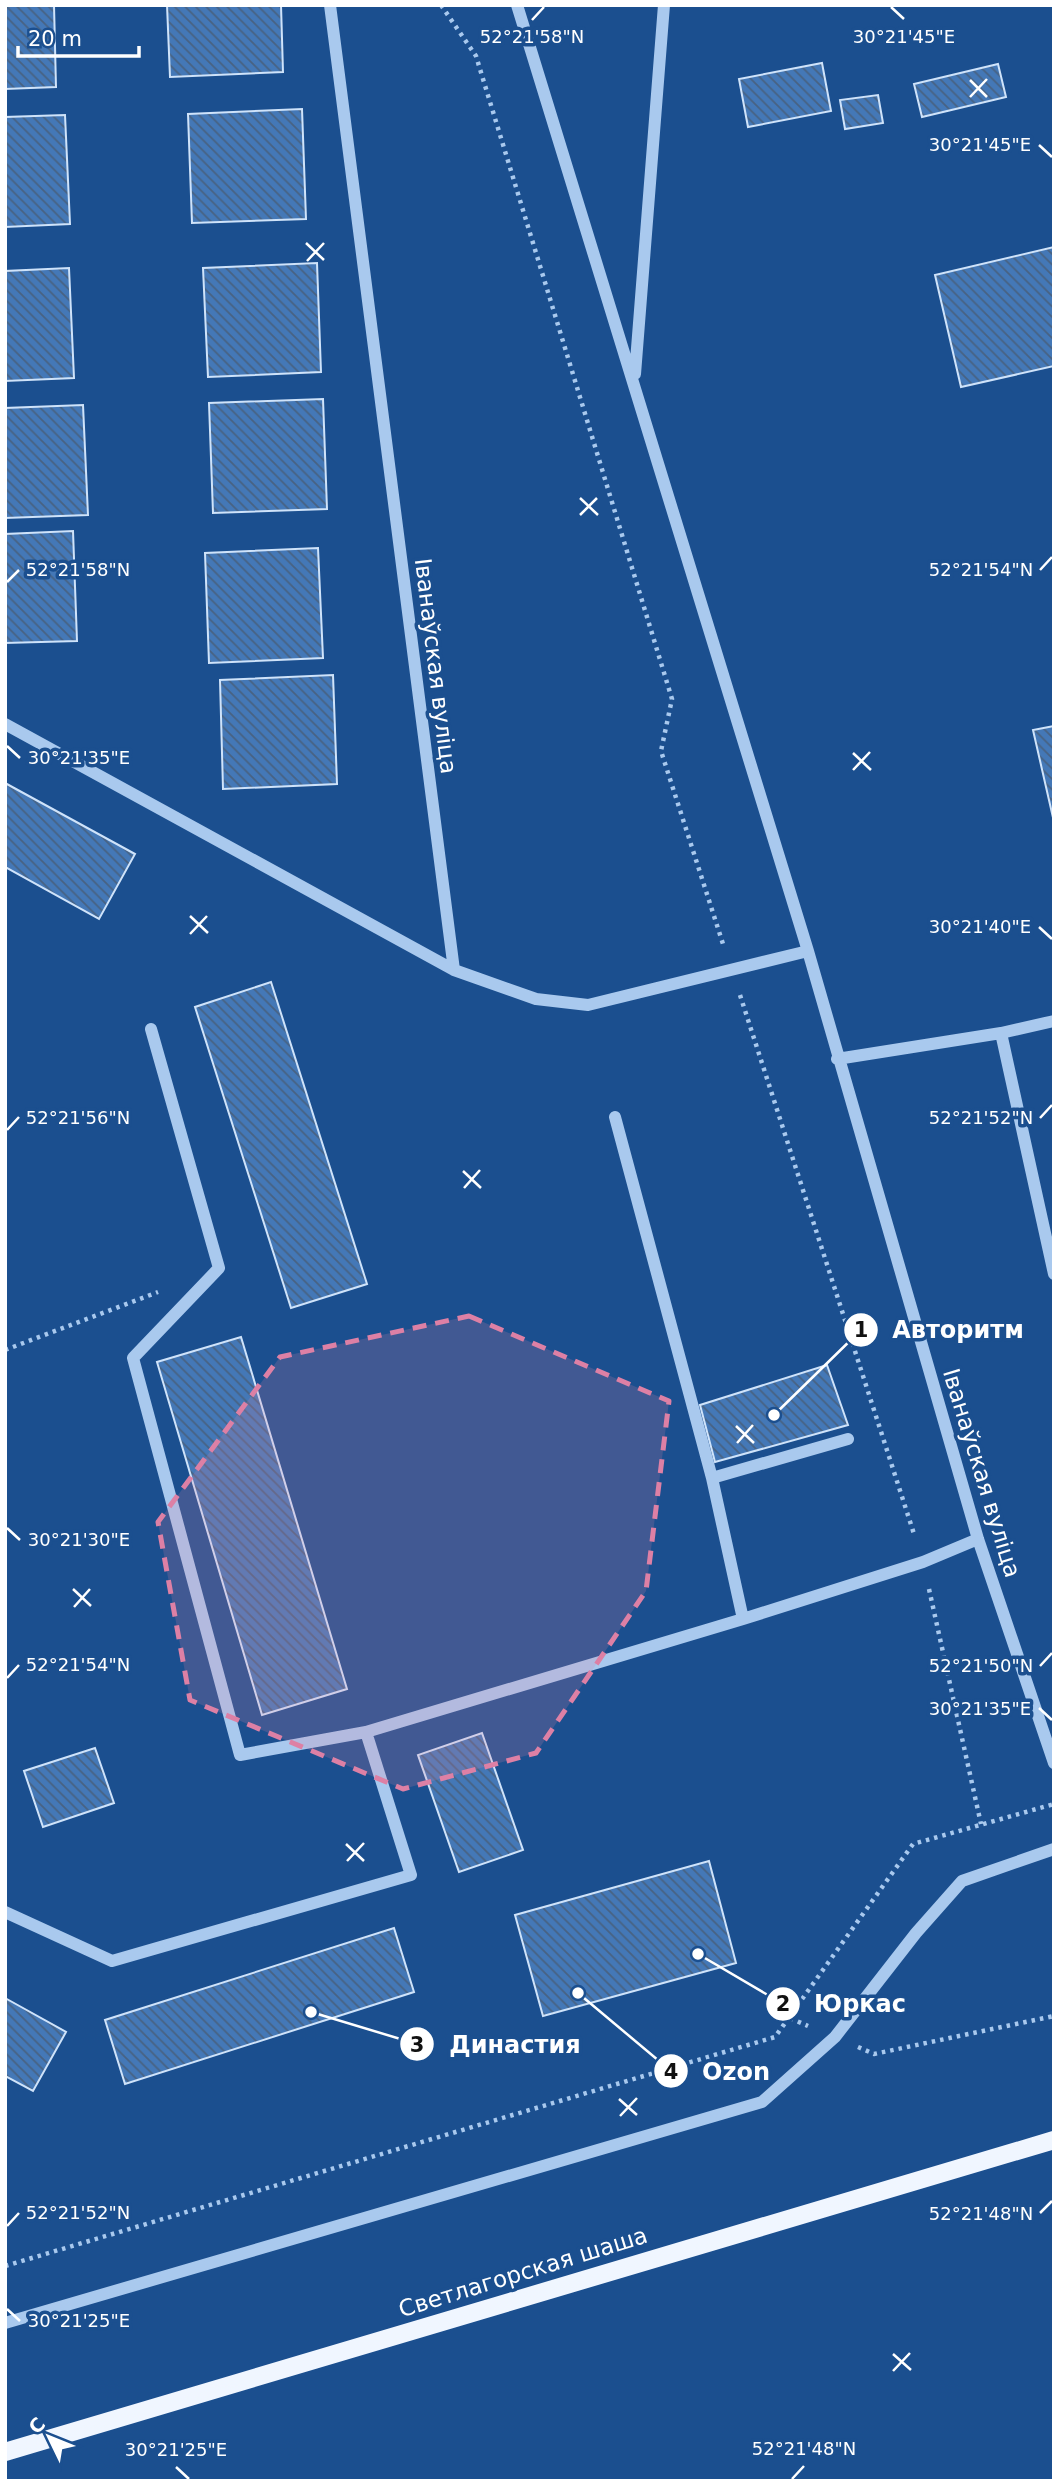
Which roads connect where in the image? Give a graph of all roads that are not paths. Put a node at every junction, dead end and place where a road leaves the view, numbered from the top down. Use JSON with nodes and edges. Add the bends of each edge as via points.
{"nodes":[{"id":1,"x":330,"y":5,"type":"edge"},
{"id":2,"x":517,"y":5,"type":"edge"},
{"id":3,"x":664,"y":5,"type":"edge"},
{"id":4,"x":634,"y":381,"type":"junction"},
{"id":5,"x":5,"y":724,"type":"edge"},
{"id":6,"x":808,"y":951,"type":"junction"},
{"id":7,"x":454,"y":970,"type":"junction"},
{"id":8,"x":1054,"y":1021,"type":"edge"},
{"id":9,"x":150,"y":1029,"type":"dead end"},
{"id":10,"x":1001,"y":1033,"type":"junction"},
{"id":11,"x":837,"y":1059,"type":"junction"},
{"id":12,"x":615,"y":1117,"type":"dead end"},
{"id":13,"x":1054,"y":1274,"type":"edge"},
{"id":14,"x":848,"y":1439,"type":"dead end"},
{"id":15,"x":712,"y":1478,"type":"junction"},
{"id":16,"x":978,"y":1539,"type":"junction"},
{"id":17,"x":743,"y":1619,"type":"junction"},
{"id":18,"x":366,"y":1732,"type":"junction"},
{"id":19,"x":1054,"y":1763,"type":"edge"},
{"id":20,"x":1054,"y":1849,"type":"edge"},
{"id":21,"x":5,"y":1912,"type":"edge"},
{"id":22,"x":1054,"y":2140,"type":"edge"},
{"id":23,"x":5,"y":2323,"type":"edge"},
{"id":24,"x":5,"y":2452,"type":"edge"}],
"edges":[{"from":1,"to":7,"type":"street","name":"Іванаўская вуліца"},
{"from":2,"to":4,"type":"street","name":"Іванаўская вуліца"},
{"from":3,"to":4,"type":"street"},
{"from":4,"to":6,"type":"street","name":"Іванаўская вуліца"},
{"from":5,"to":7,"type":"street"},
{"from":6,"to":7,"type":"street","via":[[588,1005],[536,999]]},
{"from":6,"to":11,"type":"street","name":"Іванаўская вуліца"},
{"from":8,"to":10,"type":"street"},
{"from":9,"to":18,"type":"street","via":[[219,1268],[133,1358],[240,1755]]},
{"from":10,"to":11,"type":"street"},
{"from":10,"to":13,"type":"street"},
{"from":11,"to":16,"type":"street","name":"Іванаўская вуліца"},
{"from":12,"to":15,"type":"street"},
{"from":14,"to":15,"type":"street"},
{"from":15,"to":17,"type":"street"},
{"from":16,"to":17,"type":"street","via":[[923,1562]]},
{"from":16,"to":19,"type":"street","name":"Іванаўская вуліца"},
{"from":17,"to":18,"type":"street"},
{"from":18,"to":21,"type":"street","via":[[411,1875],[112,1961]]},
{"from":20,"to":23,"type":"street","via":[[962,1881],[835,2037],[762,2102]]},
{"from":22,"to":24,"type":"main road","name":"Светлагорская шаша"}]}
